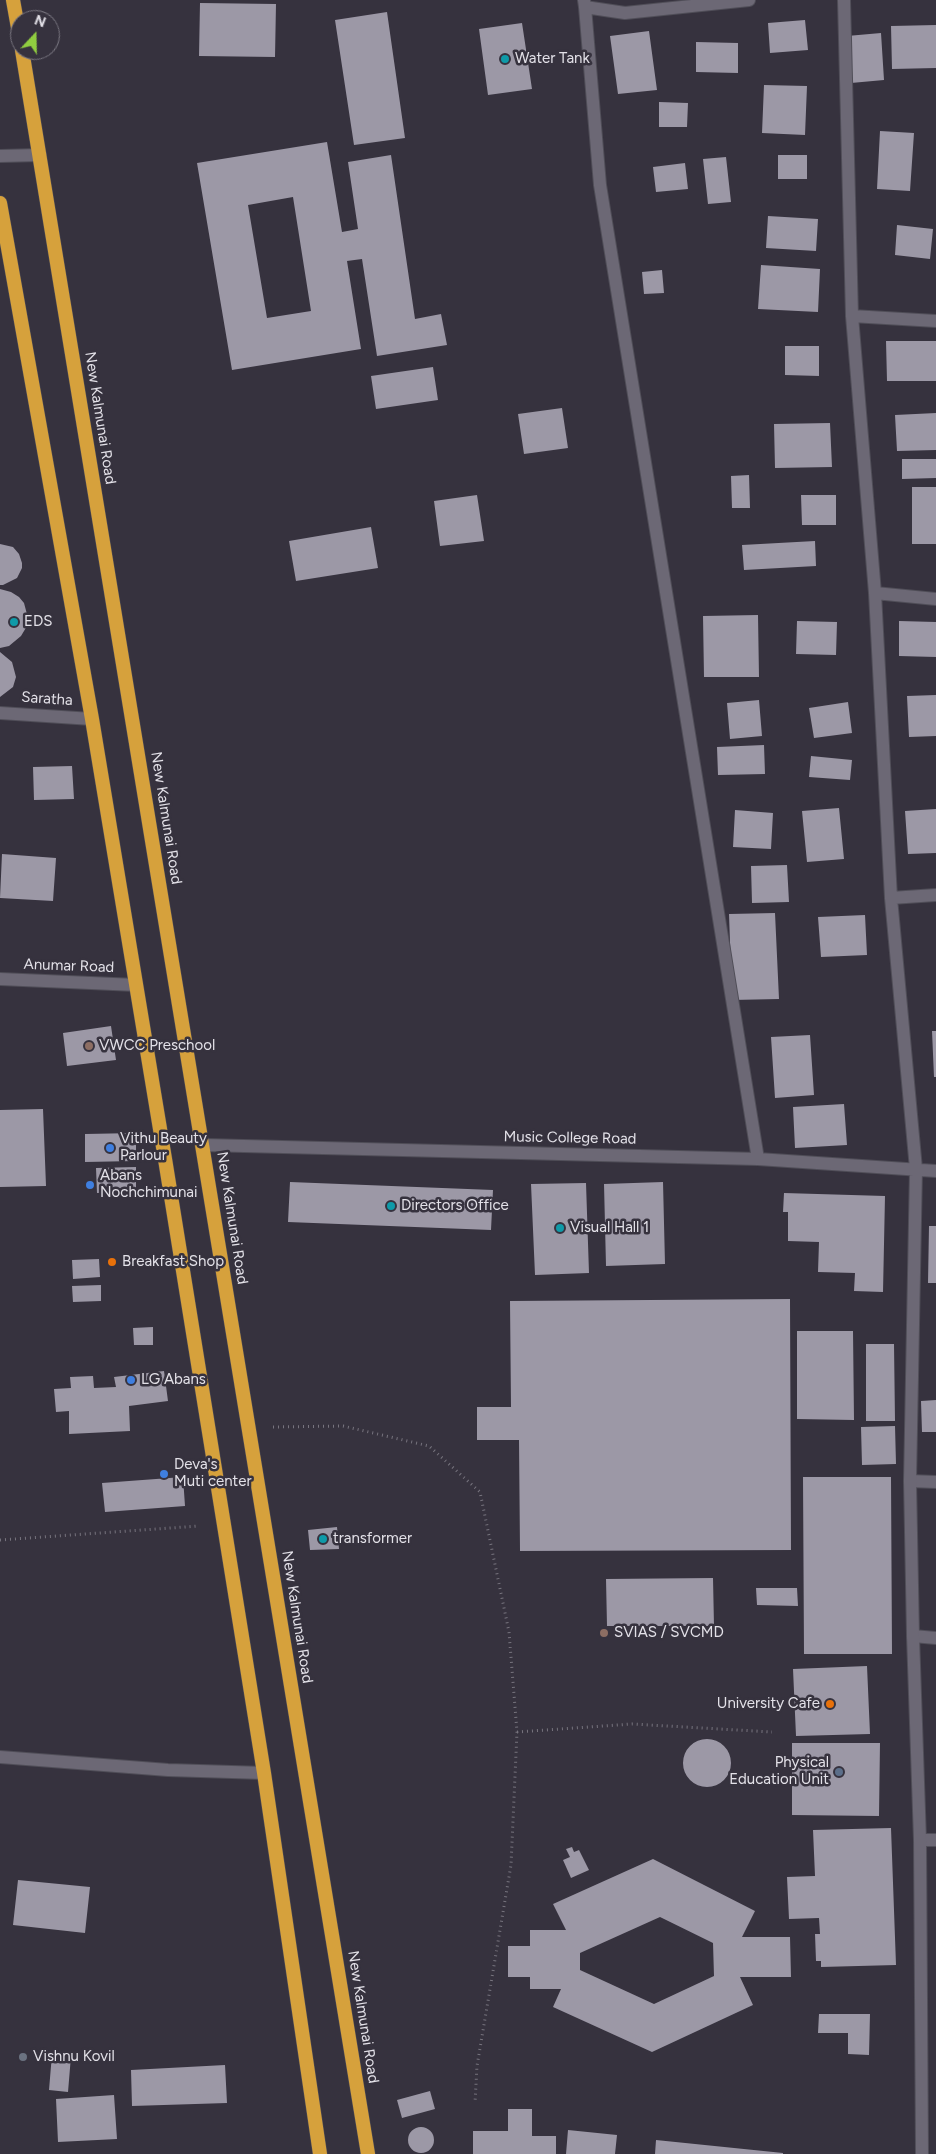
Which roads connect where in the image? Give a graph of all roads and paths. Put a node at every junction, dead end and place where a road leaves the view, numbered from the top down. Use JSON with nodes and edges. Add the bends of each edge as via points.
{"nodes":[{"id":1,"x":749,"y":0,"type":"edge"},
{"id":2,"x":844,"y":0,"type":"edge"},
{"id":3,"x":584,"y":4,"type":"edge"},
{"id":4,"x":24,"y":60,"type":"edge"},
{"id":5,"x":40,"y":155,"type":"junction"},
{"id":6,"x":0,"y":156,"type":"edge"},
{"id":7,"x":0,"y":203,"type":"edge"},
{"id":8,"x":852,"y":316,"type":"junction"},
{"id":9,"x":936,"y":321,"type":"edge"},
{"id":10,"x":876,"y":593,"type":"junction"},
{"id":11,"x":936,"y":599,"type":"edge"},
{"id":12,"x":0,"y":713,"type":"edge"},
{"id":13,"x":92,"y":719,"type":"junction"},
{"id":14,"x":936,"y":895,"type":"edge"},
{"id":15,"x":890,"y":898,"type":"junction"},
{"id":16,"x":0,"y":979,"type":"edge"},
{"id":17,"x":136,"y":985,"type":"junction"},
{"id":18,"x":204,"y":1145,"type":"junction"},
{"id":19,"x":758,"y":1159,"type":"junction"},
{"id":20,"x":916,"y":1169,"type":"junction"},
{"id":21,"x":936,"y":1171,"type":"edge"},
{"id":22,"x":250,"y":1430,"type":"junction"},
{"id":23,"x":910,"y":1481,"type":"junction"},
{"id":24,"x":936,"y":1482,"type":"edge"},
{"id":25,"x":225,"y":1525,"type":"junction"},
{"id":26,"x":0,"y":1540,"type":"edge"},
{"id":27,"x":913,"y":1636,"type":"junction"},
{"id":28,"x":936,"y":1638,"type":"edge"},
{"id":29,"x":517,"y":1732,"type":"junction"},
{"id":30,"x":772,"y":1732,"type":"dead end"},
{"id":31,"x":0,"y":1757,"type":"edge"},
{"id":32,"x":264,"y":1773,"type":"junction"},
{"id":33,"x":920,"y":1840,"type":"junction"},
{"id":34,"x":936,"y":1840,"type":"edge"},
{"id":35,"x":475,"y":2103,"type":"dead end"},
{"id":36,"x":320,"y":2154,"type":"edge"},
{"id":37,"x":368,"y":2154,"type":"edge"},
{"id":38,"x":922,"y":2154,"type":"edge"}],
"edges":[{"from":1,"to":3,"type":"street","via":[[625,13]]},
{"from":2,"to":8,"type":"street"},
{"from":3,"to":19,"type":"street","via":[[600,184]]},
{"from":4,"to":5,"type":"highway","name":"New Kalmunai Road"},
{"from":5,"to":6,"type":"street"},
{"from":5,"to":18,"type":"highway","name":"New Kalmunai Road"},
{"from":7,"to":13,"type":"highway"},
{"from":8,"to":9,"type":"street"},
{"from":8,"to":10,"type":"street"},
{"from":10,"to":11,"type":"street"},
{"from":10,"to":15,"type":"street"},
{"from":12,"to":13,"type":"street","name":"Saratha"},
{"from":13,"to":17,"type":"highway"},
{"from":14,"to":15,"type":"street"},
{"from":15,"to":20,"type":"street"},
{"from":16,"to":17,"type":"street","name":"Anumar Road"},
{"from":17,"to":25,"type":"highway"},
{"from":18,"to":19,"type":"street","name":"Music College Road"},
{"from":18,"to":22,"type":"highway","name":"New Kalmunai Road"},
{"from":19,"to":20,"type":"street","name":"Music College Road"},
{"from":20,"to":21,"type":"street","name":"Music College Road"},
{"from":20,"to":23,"type":"street"},
{"from":22,"to":29,"type":"path","via":[[278,1426],[343,1426],[429,1446],[480,1492],[509,1632]]},
{"from":22,"to":37,"type":"highway","name":"New Kalmunai Road"},
{"from":23,"to":24,"type":"street"},
{"from":23,"to":27,"type":"street"},
{"from":25,"to":26,"type":"path"},
{"from":25,"to":32,"type":"highway"},
{"from":27,"to":28,"type":"street"},
{"from":27,"to":33,"type":"street"},
{"from":29,"to":30,"type":"path","via":[[632,1724]]},
{"from":29,"to":35,"type":"path","via":[[511,1865],[477,2066]]},
{"from":31,"to":32,"type":"street","via":[[168,1770]]},
{"from":32,"to":36,"type":"highway"},
{"from":33,"to":34,"type":"street"},
{"from":33,"to":38,"type":"street"}]}
